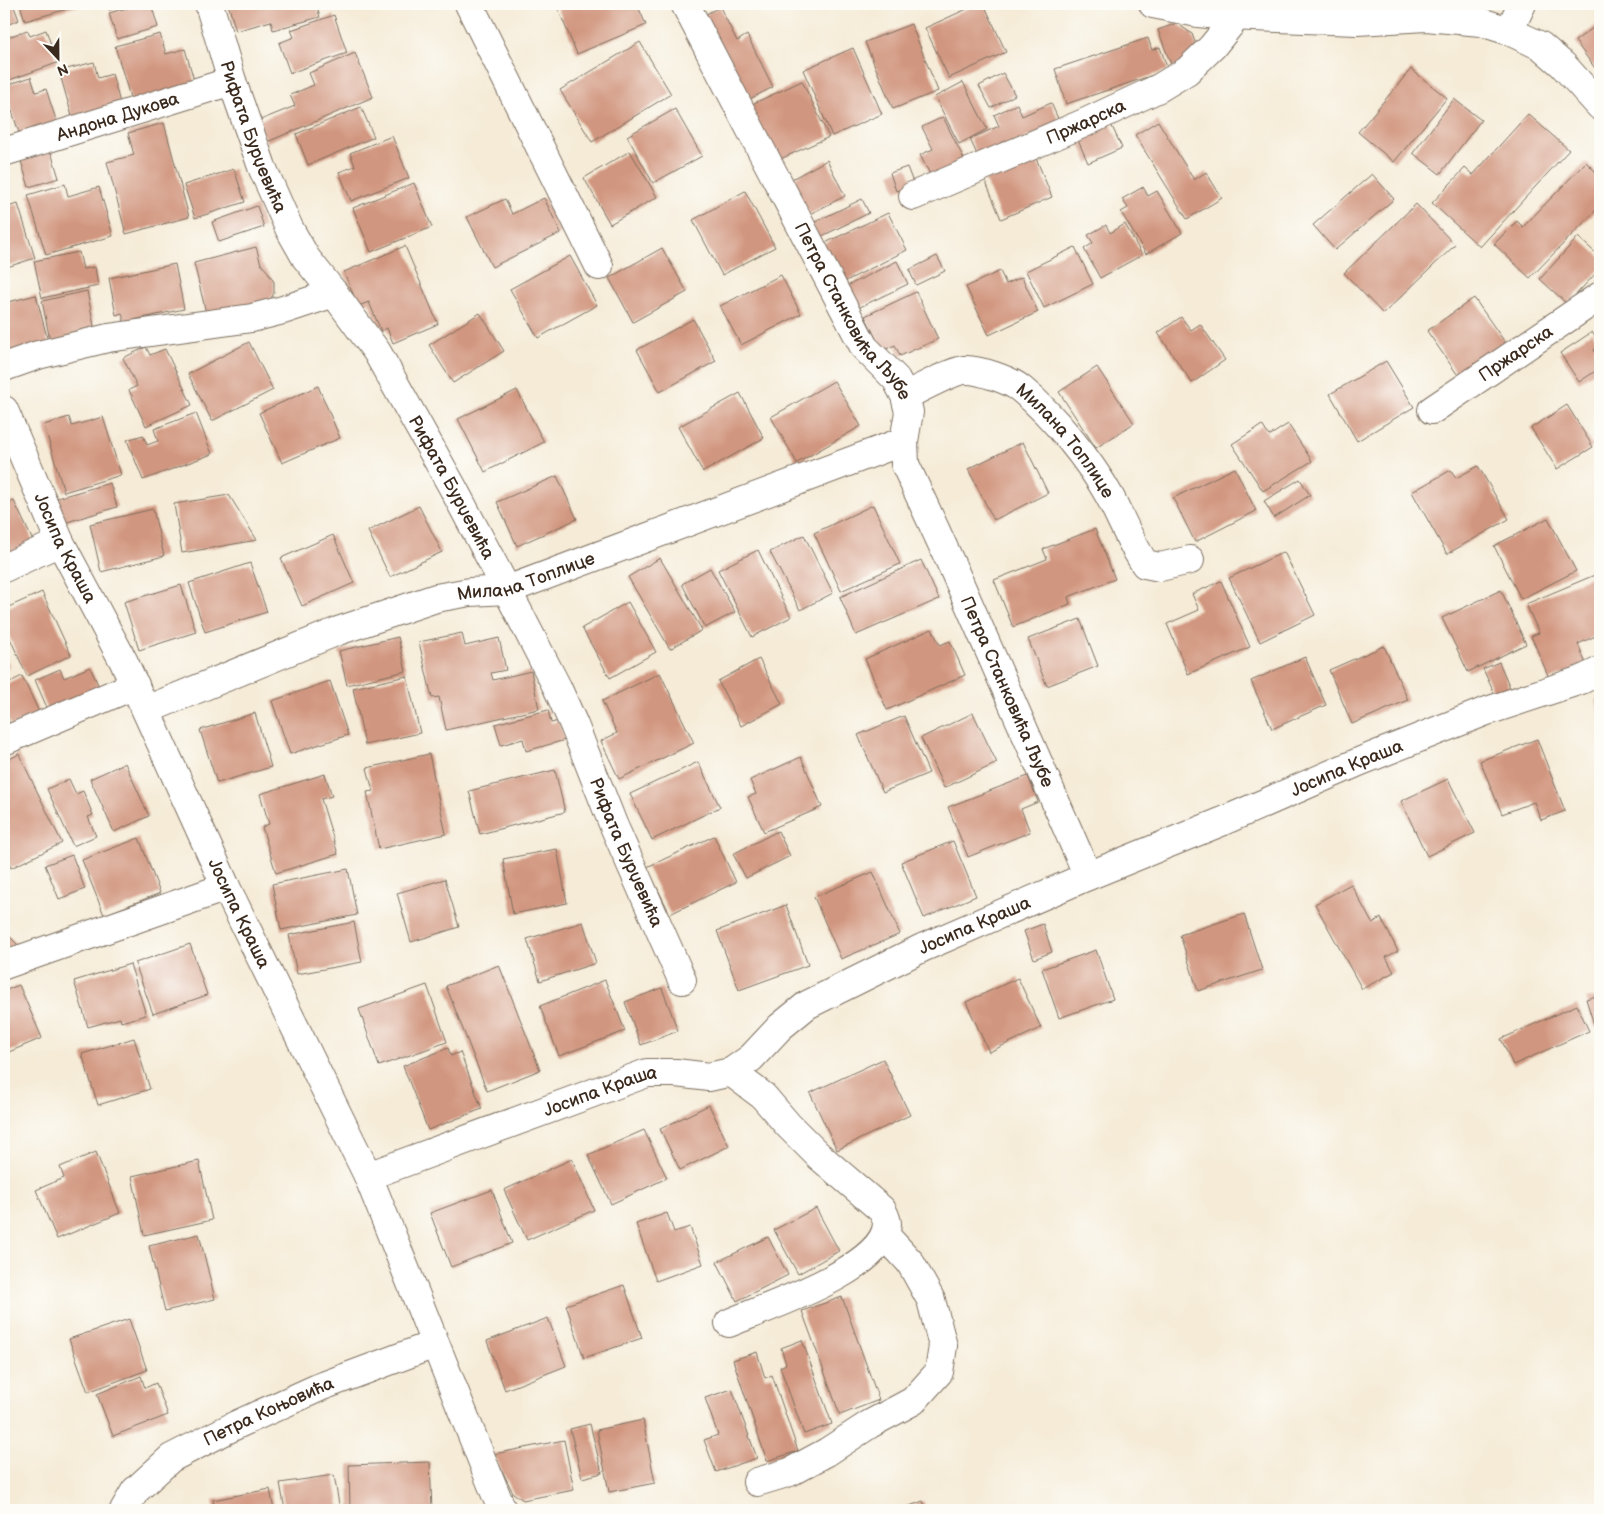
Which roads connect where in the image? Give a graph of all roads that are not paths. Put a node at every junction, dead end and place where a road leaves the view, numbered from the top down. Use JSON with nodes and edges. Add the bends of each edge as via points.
{"nodes":[{"id":1,"x":209,"y":4,"type":"edge"},
{"id":2,"x":469,"y":4,"type":"edge"},
{"id":3,"x":685,"y":4,"type":"edge"},
{"id":4,"x":1153,"y":4,"type":"edge"},
{"id":5,"x":1522,"y":4,"type":"edge"},
{"id":6,"x":1238,"y":16,"type":"junction"},
{"id":7,"x":1509,"y":32,"type":"junction"},
{"id":8,"x":232,"y":81,"type":"junction"},
{"id":9,"x":1600,"y":106,"type":"edge"},
{"id":10,"x":4,"y":152,"type":"edge"},
{"id":11,"x":913,"y":196,"type":"dead end"},
{"id":12,"x":599,"y":266,"type":"dead end"},
{"id":13,"x":334,"y":293,"type":"junction"},
{"id":14,"x":1600,"y":296,"type":"edge"},
{"id":15,"x":4,"y":367,"type":"edge"},
{"id":16,"x":905,"y":396,"type":"junction"},
{"id":17,"x":4,"y":410,"type":"edge"},
{"id":18,"x":1432,"y":410,"type":"dead end"},
{"id":19,"x":904,"y":441,"type":"junction"},
{"id":20,"x":60,"y":542,"type":"junction"},
{"id":21,"x":1190,"y":560,"type":"dead end"},
{"id":22,"x":4,"y":568,"type":"edge"},
{"id":23,"x":507,"y":590,"type":"junction"},
{"id":24,"x":1600,"y":671,"type":"edge"},
{"id":25,"x":135,"y":685,"type":"junction"},
{"id":26,"x":146,"y":710,"type":"junction"},
{"id":27,"x":4,"y":741,"type":"edge"},
{"id":28,"x":1088,"y":876,"type":"junction"},
{"id":29,"x":226,"y":887,"type":"junction"},
{"id":30,"x":4,"y":966,"type":"edge"},
{"id":31,"x":682,"y":980,"type":"dead end"},
{"id":32,"x":731,"y":1072,"type":"junction"},
{"id":33,"x":368,"y":1176,"type":"junction"},
{"id":34,"x":886,"y":1235,"type":"junction"},
{"id":35,"x":729,"y":1323,"type":"dead end"},
{"id":36,"x":435,"y":1344,"type":"junction"},
{"id":37,"x":757,"y":1482,"type":"dead end"},
{"id":38,"x":124,"y":1510,"type":"edge"},
{"id":39,"x":502,"y":1510,"type":"edge"}],
"edges":[{"from":1,"to":8,"type":"street","name":"Рифата Бурџевића"},
{"from":2,"to":12,"type":"street"},
{"from":3,"to":16,"type":"street","name":"Петра Станковића Љубе","via":[[864,347],[896,380]]},
{"from":4,"to":6,"type":"street","via":[[1198,13]]},
{"from":5,"to":7,"type":"street"},
{"from":6,"to":7,"type":"street","via":[[1357,21],[1446,18],[1481,22]]},
{"from":6,"to":11,"type":"street","name":"Пржарска","via":[[1187,71],[1159,88]]},
{"from":7,"to":9,"type":"street","via":[[1541,46]]},
{"from":8,"to":10,"type":"street","name":"Андона Дукова"},
{"from":8,"to":13,"type":"street","name":"Рифата Бурџевића","via":[[262,167],[289,228],[306,258]]},
{"from":13,"to":15,"type":"street","via":[[252,318],[108,338]]},
{"from":13,"to":23,"type":"street","name":"Рифата Бурџевића","via":[[377,352]]},
{"from":14,"to":18,"type":"street","name":"Пржарска"},
{"from":16,"to":19,"type":"street","name":"Петра Станковића Љубе","via":[[909,412]]},
{"from":16,"to":21,"type":"street","name":"Милана Топлице","via":[[963,370],[986,372],[1020,388],[1083,456],[1110,497],[1145,564],[1160,567]]},
{"from":17,"to":20,"type":"street","name":"Јосипа Краша"},
{"from":19,"to":23,"type":"street","name":"Милана Топлице"},
{"from":19,"to":28,"type":"street","name":"Петра Станковића Љубе","via":[[905,464]]},
{"from":20,"to":22,"type":"street"},
{"from":20,"to":25,"type":"street","name":"Јосипа Краша"},
{"from":23,"to":26,"type":"street","name":"Милана Топлице","via":[[436,598],[338,631]]},
{"from":23,"to":31,"type":"street","name":"Рифата Бурџевића","via":[[557,687]]},
{"from":24,"to":28,"type":"street","name":"Јосипа Краша","via":[[1379,754]]},
{"from":25,"to":26,"type":"street","name":"Јосипа Краша"},
{"from":25,"to":27,"type":"street"},
{"from":26,"to":29,"type":"street","name":"Јосипа Краша"},
{"from":28,"to":32,"type":"street","name":"Јосипа Краша","via":[[922,948],[807,1005],[780,1027],[751,1058]]},
{"from":29,"to":30,"type":"street"},
{"from":29,"to":33,"type":"street","name":"Јосипа Краша"},
{"from":32,"to":33,"type":"street","name":"Јосипа Краша","via":[[709,1077],[676,1072],[647,1073]]},
{"from":32,"to":34,"type":"street","via":[[763,1096],[819,1156],[882,1210],[888,1222]]},
{"from":33,"to":36,"type":"street"},
{"from":34,"to":35,"type":"street","via":[[872,1254],[841,1276]]},
{"from":34,"to":37,"type":"street","via":[[910,1262],[931,1300],[943,1346],[939,1372],[913,1401],[790,1472]]},
{"from":36,"to":38,"type":"street","name":"Петра Коњовића","via":[[320,1387],[170,1458],[134,1491]]},
{"from":36,"to":39,"type":"street"}]}
